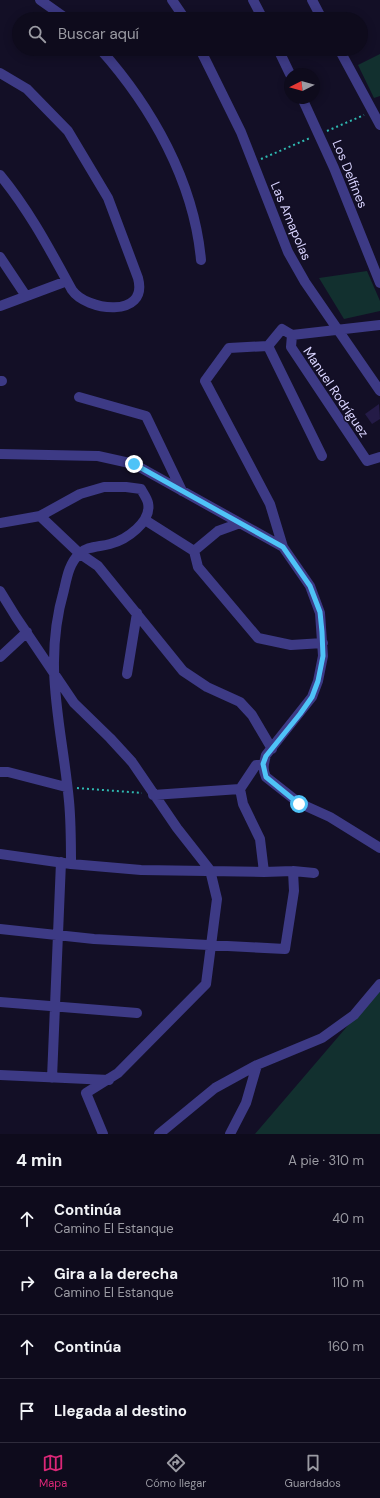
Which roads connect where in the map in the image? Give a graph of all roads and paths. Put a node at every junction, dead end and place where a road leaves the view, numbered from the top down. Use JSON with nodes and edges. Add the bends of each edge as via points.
{"nodes":[{"id":1,"x":40,"y":0,"type":"edge"},
{"id":2,"x":172,"y":0,"type":"edge"},
{"id":3,"x":253,"y":0,"type":"edge"},
{"id":4,"x":312,"y":0,"type":"edge"},
{"id":5,"x":57,"y":12,"type":"edge"},
{"id":6,"x":180,"y":12,"type":"edge"},
{"id":7,"x":259,"y":12,"type":"edge"},
{"id":8,"x":318,"y":12,"type":"edge"},
{"id":9,"x":106,"y":56,"type":"edge"},
{"id":10,"x":203,"y":56,"type":"edge"},
{"id":11,"x":281,"y":56,"type":"edge"},
{"id":12,"x":342,"y":56,"type":"edge"},
{"id":13,"x":287,"y":68,"type":"edge"},
{"id":14,"x":0,"y":73,"type":"edge"},
{"id":15,"x":305,"y":104,"type":"edge"},
{"id":16,"x":380,"y":125,"type":"edge"},
{"id":17,"x":0,"y":176,"type":"edge"},
{"id":18,"x":0,"y":257,"type":"edge"},
{"id":19,"x":201,"y":260,"type":"dead end"},
{"id":20,"x":67,"y":281,"type":"junction"},
{"id":21,"x":380,"y":283,"type":"edge"},
{"id":22,"x":26,"y":296,"type":"junction"},
{"id":23,"x":0,"y":306,"type":"edge"},
{"id":24,"x":380,"y":326,"type":"edge"},
{"id":25,"x":337,"y":330,"type":"junction"},
{"id":26,"x":292,"y":336,"type":"junction"},
{"id":27,"x":268,"y":346,"type":"junction"},
{"id":28,"x":380,"y":391,"type":"edge"},
{"id":29,"x":79,"y":397,"type":"dead end"},
{"id":30,"x":0,"y":454,"type":"edge"},
{"id":31,"x":322,"y":456,"type":"dead end"},
{"id":32,"x":380,"y":457,"type":"edge"},
{"id":33,"x":182,"y":491,"type":"junction"},
{"id":34,"x":40,"y":516,"type":"junction"},
{"id":35,"x":145,"y":520,"type":"junction"},
{"id":36,"x":0,"y":523,"type":"edge"},
{"id":37,"x":240,"y":523,"type":"junction"},
{"id":38,"x":283,"y":547,"type":"junction"},
{"id":39,"x":194,"y":551,"type":"junction"},
{"id":40,"x":79,"y":553,"type":"junction"},
{"id":41,"x":0,"y":591,"type":"edge"},
{"id":42,"x":137,"y":613,"type":"junction"},
{"id":43,"x":27,"y":632,"type":"junction"},
{"id":44,"x":322,"y":643,"type":"junction"},
{"id":45,"x":0,"y":657,"type":"edge"},
{"id":46,"x":54,"y":674,"type":"junction"},
{"id":47,"x":127,"y":674,"type":"dead end"},
{"id":48,"x":272,"y":749,"type":"junction"},
{"id":49,"x":263,"y":764,"type":"junction"},
{"id":50,"x":0,"y":772,"type":"edge"},
{"id":51,"x":66,"y":787,"type":"junction"},
{"id":52,"x":240,"y":789,"type":"junction"},
{"id":53,"x":153,"y":795,"type":"junction"},
{"id":54,"x":380,"y":848,"type":"edge"},
{"id":55,"x":0,"y":854,"type":"edge"},
{"id":56,"x":60,"y":862,"type":"junction"},
{"id":57,"x":71,"y":864,"type":"junction"},
{"id":58,"x":210,"y":870,"type":"junction"},
{"id":59,"x":293,"y":871,"type":"junction"},
{"id":60,"x":264,"y":872,"type":"junction"},
{"id":61,"x":314,"y":873,"type":"dead end"},
{"id":62,"x":0,"y":929,"type":"edge"},
{"id":63,"x":58,"y":936,"type":"junction"},
{"id":64,"x":211,"y":944,"type":"junction"},
{"id":65,"x":380,"y":984,"type":"edge"},
{"id":66,"x":0,"y":1002,"type":"edge"},
{"id":67,"x":56,"y":1008,"type":"junction"},
{"id":68,"x":137,"y":1013,"type":"dead end"},
{"id":69,"x":257,"y":1065,"type":"junction"},
{"id":70,"x":0,"y":1076,"type":"edge"},
{"id":71,"x":52,"y":1078,"type":"junction"},
{"id":72,"x":109,"y":1080,"type":"junction"},
{"id":73,"x":103,"y":1134,"type":"edge"},
{"id":74,"x":159,"y":1134,"type":"edge"},
{"id":75,"x":230,"y":1134,"type":"edge"}],
"edges":[{"from":1,"to":5,"type":"street"},
{"from":2,"to":6,"type":"street"},
{"from":3,"to":7,"type":"street"},
{"from":4,"to":8,"type":"street"},
{"from":9,"to":19,"type":"street","via":[[133,90],[172,158],[193,214]]},
{"from":10,"to":25,"type":"street","name":"Las Amapolas","via":[[241,132],[288,252]]},
{"from":11,"to":13,"type":"street"},
{"from":12,"to":16,"type":"street"},
{"from":14,"to":20,"type":"street","via":[[27,89],[68,131],[108,198],[128,247],[140,287],[131,303],[116,308],[81,300]]},
{"from":15,"to":21,"type":"street","name":"Los Delfines","via":[[334,168]]},
{"from":17,"to":20,"type":"street","via":[[42,235]]},
{"from":18,"to":22,"type":"street"},
{"from":20,"to":22,"type":"street"},
{"from":22,"to":23,"type":"street"},
{"from":24,"to":25,"type":"street"},
{"from":25,"to":26,"type":"street"},
{"from":25,"to":28,"type":"street","name":"Las Amapolas"},
{"from":26,"to":27,"type":"street","via":[[282,329]]},
{"from":26,"to":32,"type":"street","name":"Manuel Rodríguez","via":[[291,347],[367,461]]},
{"from":27,"to":31,"type":"street"},
{"from":27,"to":38,"type":"street","via":[[229,348],[205,381],[270,504]]},
{"from":29,"to":33,"type":"street","via":[[146,416]]},
{"from":30,"to":33,"type":"street","via":[[111,458],[134,464]]},
{"from":33,"to":37,"type":"street"},
{"from":34,"to":35,"type":"street","via":[[80,494],[104,488],[126,487],[141,489],[148,504]]},
{"from":34,"to":36,"type":"street"},
{"from":34,"to":40,"type":"street"},
{"from":35,"to":39,"type":"street"},
{"from":35,"to":40,"type":"street","via":[[126,537],[111,544],[87,548]]},
{"from":37,"to":38,"type":"street"},
{"from":37,"to":39,"type":"street","via":[[218,532]]},
{"from":38,"to":44,"type":"street","via":[[310,586],[320,612]]},
{"from":39,"to":44,"type":"street","via":[[198,567],[258,638],[291,645]]},
{"from":40,"to":42,"type":"street","via":[[98,566]]},
{"from":40,"to":46,"type":"street","via":[[71,564],[56,623]]},
{"from":41,"to":43,"type":"street"},
{"from":42,"to":47,"type":"street"},
{"from":42,"to":48,"type":"street","via":[[183,671],[208,687],[240,702],[252,715]]},
{"from":43,"to":45,"type":"street"},
{"from":43,"to":46,"type":"street"},
{"from":44,"to":48,"type":"street","via":[[323,656],[315,690],[300,714]]},
{"from":46,"to":51,"type":"street","via":[[55,705]]},
{"from":46,"to":53,"type":"street","via":[[74,703],[132,762]]},
{"from":48,"to":49,"type":"street"},
{"from":49,"to":52,"type":"street","via":[[256,765]]},
{"from":49,"to":54,"type":"street","via":[[266,777],[299,804],[330,817]]},
{"from":50,"to":51,"type":"street"},
{"from":51,"to":53,"type":"path"},
{"from":51,"to":57,"type":"street","via":[[69,799]]},
{"from":52,"to":53,"type":"street"},
{"from":52,"to":60,"type":"street","via":[[243,804],[260,839]]},
{"from":53,"to":58,"type":"street"},
{"from":55,"to":56,"type":"street"},
{"from":56,"to":57,"type":"street"},
{"from":56,"to":63,"type":"street"},
{"from":57,"to":58,"type":"street","via":[[141,870]]},
{"from":58,"to":60,"type":"street"},
{"from":58,"to":64,"type":"street","via":[[217,899]]},
{"from":59,"to":60,"type":"street"},
{"from":59,"to":61,"type":"street"},
{"from":59,"to":64,"type":"street","via":[[294,891],[285,949]]},
{"from":62,"to":63,"type":"street"},
{"from":63,"to":64,"type":"street"},
{"from":63,"to":67,"type":"street"},
{"from":64,"to":72,"type":"street","via":[[206,984]]},
{"from":65,"to":69,"type":"street","via":[[354,1014],[322,1038]]},
{"from":66,"to":67,"type":"street"},
{"from":67,"to":68,"type":"street"},
{"from":67,"to":71,"type":"street"},
{"from":69,"to":74,"type":"street","via":[[215,1088]]},
{"from":69,"to":75,"type":"street","via":[[246,1103]]},
{"from":70,"to":71,"type":"street"},
{"from":71,"to":72,"type":"street"},
{"from":72,"to":73,"type":"street","via":[[86,1093]]}]}
